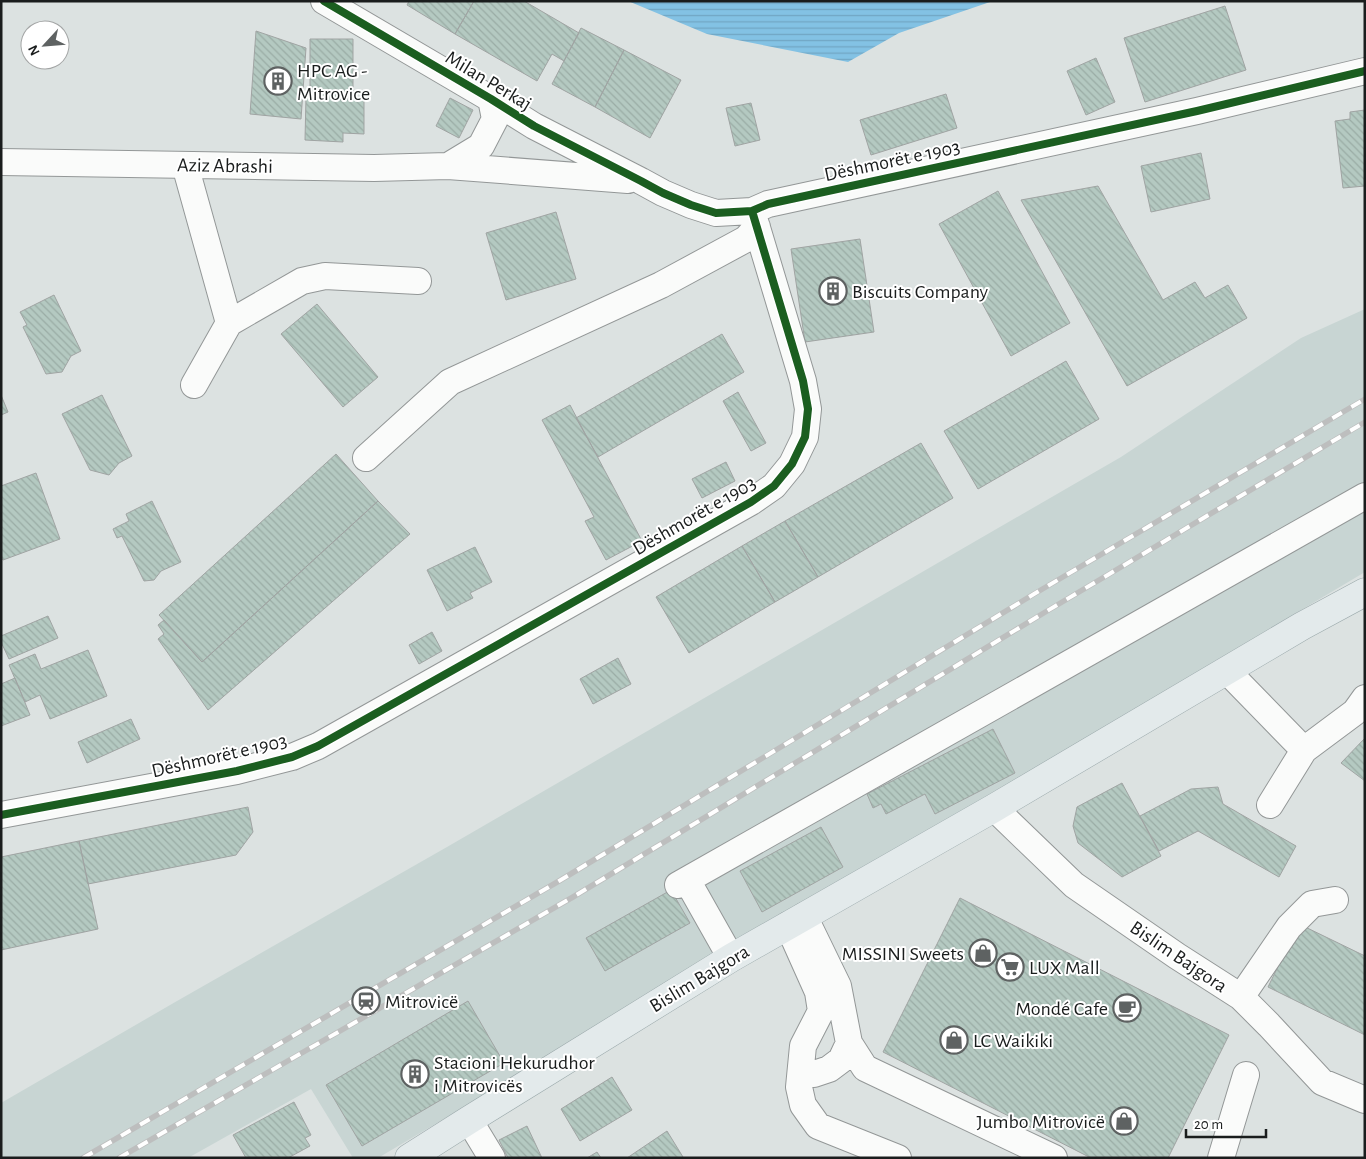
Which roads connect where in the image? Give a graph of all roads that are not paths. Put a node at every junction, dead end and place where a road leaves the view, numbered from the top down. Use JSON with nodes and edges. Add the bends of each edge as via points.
{"nodes":[{"id":1,"x":324,"y":1,"type":"edge"},
{"id":2,"x":1365,"y":71,"type":"edge"},
{"id":3,"x":491,"y":99,"type":"junction"},
{"id":4,"x":1,"y":162,"type":"edge"},
{"id":5,"x":185,"y":164,"type":"junction"},
{"id":6,"x":448,"y":166,"type":"junction"},
{"id":7,"x":641,"y":181,"type":"junction"},
{"id":8,"x":754,"y":219,"type":"junction"},
{"id":9,"x":418,"y":281,"type":"dead end"},
{"id":10,"x":228,"y":323,"type":"junction"},
{"id":11,"x":194,"y":385,"type":"dead end"},
{"id":12,"x":366,"y":458,"type":"dead end"},
{"id":13,"x":1362,"y":505,"type":"edge"},
{"id":14,"x":1365,"y":592,"type":"edge"},
{"id":15,"x":1226,"y":671,"type":"junction"},
{"id":16,"x":1365,"y":698,"type":"edge"},
{"id":17,"x":1304,"y":750,"type":"junction"},
{"id":18,"x":1270,"y":805,"type":"dead end"},
{"id":19,"x":994,"y":808,"type":"junction"},
{"id":20,"x":1,"y":815,"type":"edge"},
{"id":21,"x":1336,"y":900,"type":"dead end"},
{"id":22,"x":796,"y":921,"type":"junction"},
{"id":23,"x":731,"y":958,"type":"junction"},
{"id":24,"x":1241,"y":997,"type":"junction"},
{"id":25,"x":831,"y":1007,"type":"junction"},
{"id":26,"x":849,"y":1043,"type":"junction"},
{"id":27,"x":801,"y":1070,"type":"junction"},
{"id":28,"x":1246,"y":1075,"type":"dead end"},
{"id":29,"x":1365,"y":1100,"type":"edge"},
{"id":30,"x":469,"y":1120,"type":"junction"},
{"id":31,"x":409,"y":1158,"type":"edge"},
{"id":32,"x":492,"y":1158,"type":"edge"},
{"id":33,"x":898,"y":1158,"type":"edge"},
{"id":34,"x":1054,"y":1158,"type":"edge"},
{"id":35,"x":1221,"y":1158,"type":"edge"}],
"edges":[{"from":1,"to":3,"type":"street","name":"Milan Perkaj"},
{"from":2,"to":8,"type":"street","name":"Dëshmorët e 1903","via":[[768,204]]},
{"from":3,"to":6,"type":"street","name":"Aziz Abrashi","via":[[495,119],[481,146]]},
{"from":3,"to":7,"type":"street","name":"Milan Perkaj","via":[[534,126]]},
{"from":4,"to":5,"type":"street","name":"Aziz Abrashi"},
{"from":5,"to":6,"type":"street","name":"Aziz Abrashi","via":[[374,168]]},
{"from":5,"to":10,"type":"street"},
{"from":6,"to":7,"type":"street","name":"Aziz Abrashi"},
{"from":7,"to":8,"type":"street","name":"Aziz Abrashi","via":[[691,205]]},
{"from":8,"to":12,"type":"street","via":[[746,239],[661,285],[450,382]]},
{"from":8,"to":20,"type":"street","name":"Dëshmorët e 1903","via":[[803,382],[808,409],[805,437],[792,464],[774,486],[751,502],[327,741],[292,757],[237,771]]},
{"from":9,"to":10,"type":"street","via":[[341,276],[314,278]]},
{"from":10,"to":11,"type":"street"},
{"from":13,"to":23,"type":"street","via":[[682,883]]},
{"from":14,"to":15,"type":"main road","name":"Bislim Bajgora"},
{"from":15,"to":17,"type":"street"},
{"from":15,"to":19,"type":"main road","name":"Bislim Bajgora"},
{"from":16,"to":17,"type":"street","via":[[1355,712]]},
{"from":17,"to":18,"type":"street"},
{"from":19,"to":22,"type":"main road","name":"Bislim Bajgora"},
{"from":19,"to":24,"type":"street","name":"Bislim Bajgora","via":[[1074,885]]},
{"from":21,"to":24,"type":"street","via":[[1312,904],[1289,927]]},
{"from":22,"to":23,"type":"main road","name":"Bislim Bajgora"},
{"from":22,"to":25,"type":"street","via":[[838,986]]},
{"from":23,"to":30,"type":"main road","name":"Bislim Bajgora"},
{"from":24,"to":29,"type":"street","name":"Bislim Bajgora","via":[[1322,1082]]},
{"from":25,"to":26,"type":"street"},
{"from":25,"to":27,"type":"street","via":[[803,1046]]},
{"from":26,"to":27,"type":"street","via":[[841,1060],[829,1069],[814,1074]]},
{"from":26,"to":34,"type":"street","via":[[865,1068]]},
{"from":27,"to":33,"type":"street","via":[[799,1087],[803,1105],[818,1126]]},
{"from":28,"to":35,"type":"street"},
{"from":30,"to":31,"type":"main road","name":"Bislim Bajgora"},
{"from":30,"to":32,"type":"street"}]}
